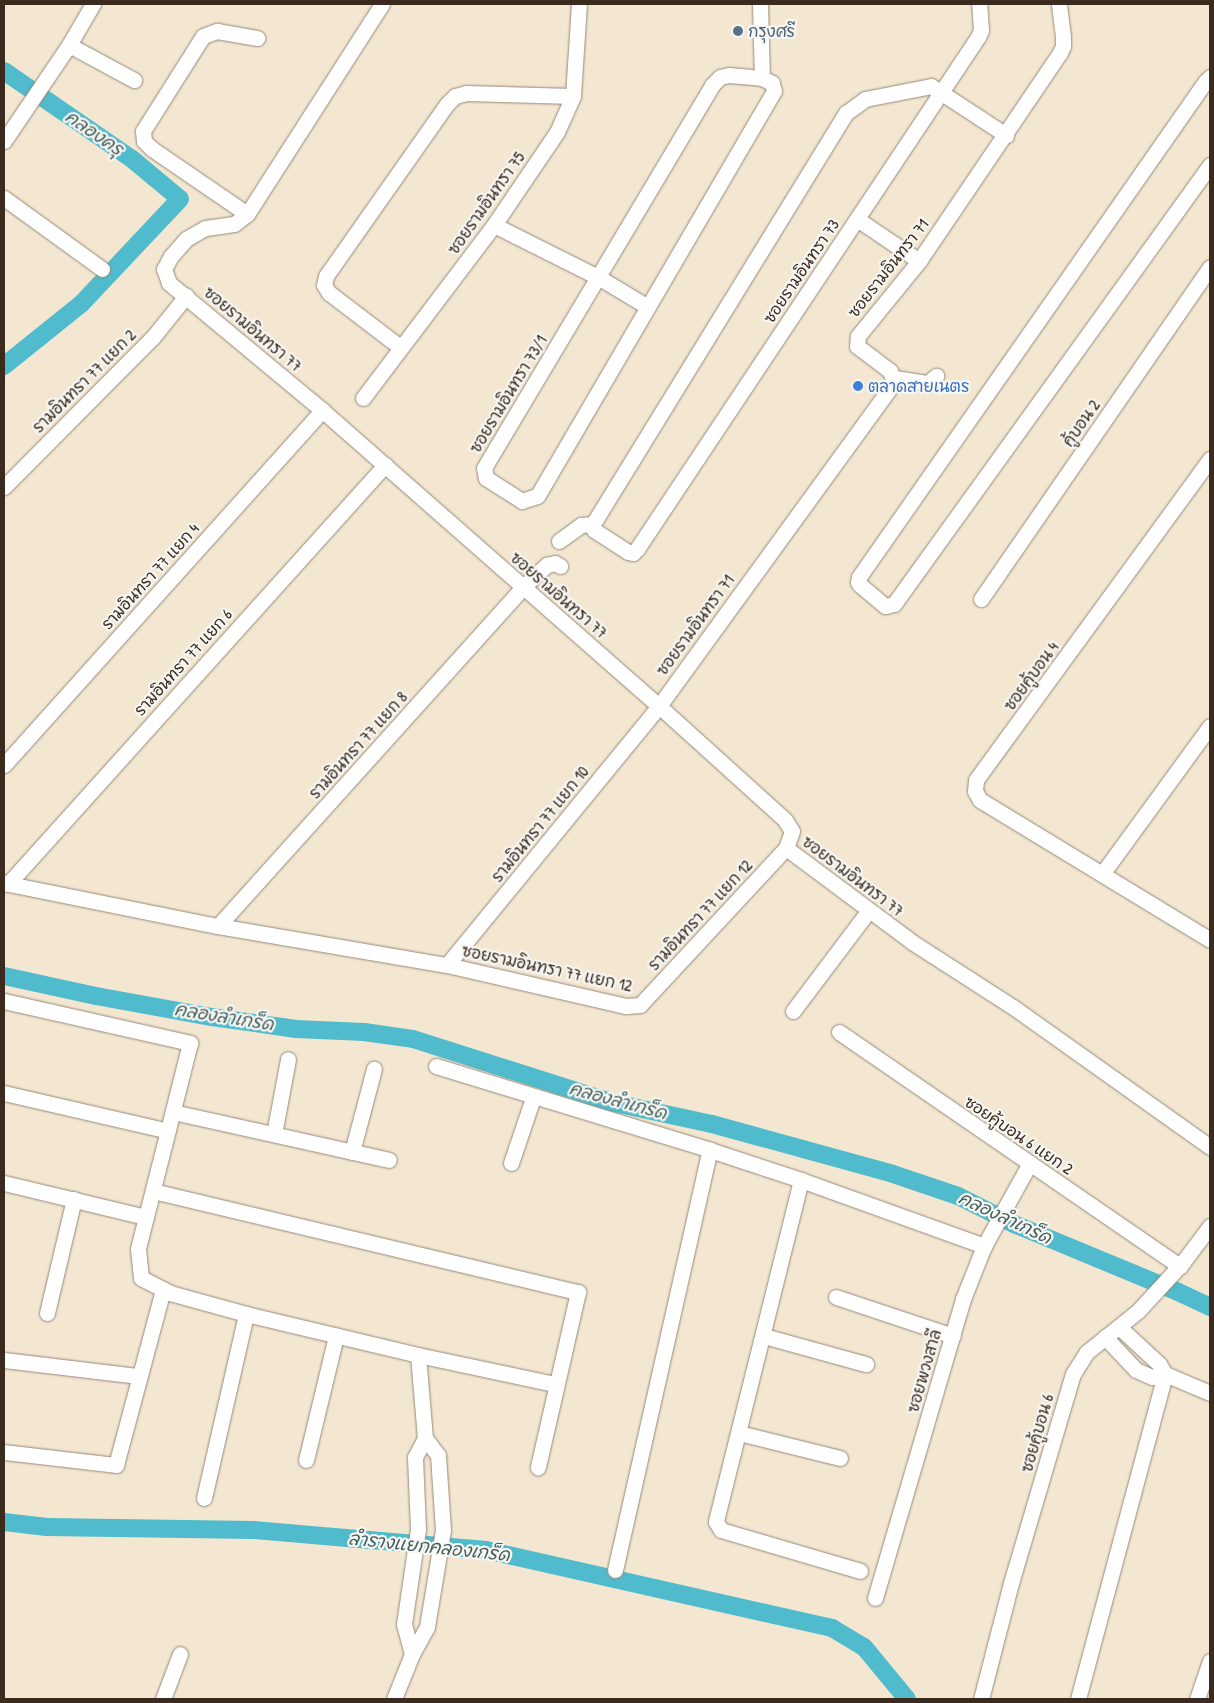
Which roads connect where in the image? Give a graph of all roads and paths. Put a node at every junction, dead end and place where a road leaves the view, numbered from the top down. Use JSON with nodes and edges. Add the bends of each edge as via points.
{"nodes":[{"id":1,"x":93,"y":4,"type":"edge"},
{"id":2,"x":382,"y":4,"type":"edge"},
{"id":3,"x":580,"y":4,"type":"edge"},
{"id":4,"x":760,"y":4,"type":"edge"},
{"id":5,"x":979,"y":4,"type":"edge"},
{"id":6,"x":1059,"y":4,"type":"edge"},
{"id":7,"x":257,"y":38,"type":"dead end"},
{"id":8,"x":69,"y":45,"type":"junction"},
{"id":9,"x":1210,"y":77,"type":"edge"},
{"id":10,"x":762,"y":78,"type":"junction"},
{"id":11,"x":134,"y":80,"type":"dead end"},
{"id":12,"x":941,"y":92,"type":"junction"},
{"id":13,"x":573,"y":96,"type":"junction"},
{"id":14,"x":1006,"y":135,"type":"junction"},
{"id":15,"x":4,"y":141,"type":"edge"},
{"id":16,"x":1210,"y":165,"type":"edge"},
{"id":17,"x":4,"y":198,"type":"edge"},
{"id":18,"x":246,"y":214,"type":"junction"},
{"id":19,"x":856,"y":219,"type":"junction"},
{"id":20,"x":494,"y":225,"type":"junction"},
{"id":21,"x":919,"y":261,"type":"junction"},
{"id":22,"x":1210,"y":267,"type":"edge"},
{"id":23,"x":102,"y":269,"type":"dead end"},
{"id":24,"x":598,"y":277,"type":"junction"},
{"id":25,"x":186,"y":296,"type":"junction"},
{"id":26,"x":648,"y":307,"type":"junction"},
{"id":27,"x":400,"y":347,"type":"junction"},
{"id":28,"x":936,"y":376,"type":"dead end"},
{"id":29,"x":894,"y":378,"type":"junction"},
{"id":30,"x":363,"y":398,"type":"dead end"},
{"id":31,"x":322,"y":410,"type":"junction"},
{"id":32,"x":1210,"y":459,"type":"edge"},
{"id":33,"x":385,"y":465,"type":"junction"},
{"id":34,"x":4,"y":488,"type":"edge"},
{"id":35,"x":593,"y":524,"type":"junction"},
{"id":36,"x":559,"y":541,"type":"dead end"},
{"id":37,"x":560,"y":566,"type":"dead end"},
{"id":38,"x":523,"y":587,"type":"junction"},
{"id":39,"x":981,"y":599,"type":"dead end"},
{"id":40,"x":659,"y":706,"type":"junction"},
{"id":41,"x":1210,"y":726,"type":"edge"},
{"id":42,"x":4,"y":765,"type":"edge"},
{"id":43,"x":786,"y":848,"type":"junction"},
{"id":44,"x":1102,"y":874,"type":"junction"},
{"id":45,"x":6,"y":883,"type":"edge"},
{"id":46,"x":869,"y":910,"type":"junction"},
{"id":47,"x":218,"y":926,"type":"junction"},
{"id":48,"x":1210,"y":940,"type":"edge"},
{"id":49,"x":447,"y":965,"type":"junction"},
{"id":50,"x":4,"y":1001,"type":"edge"},
{"id":51,"x":640,"y":1005,"type":"joint"},
{"id":52,"x":793,"y":1011,"type":"dead end"},
{"id":53,"x":839,"y":1032,"type":"dead end"},
{"id":54,"x":288,"y":1059,"type":"dead end"},
{"id":55,"x":436,"y":1066,"type":"dead end"},
{"id":56,"x":374,"y":1069,"type":"dead end"},
{"id":57,"x":4,"y":1093,"type":"edge"},
{"id":58,"x":533,"y":1098,"type":"junction"},
{"id":59,"x":173,"y":1112,"type":"junction"},
{"id":60,"x":168,"y":1131,"type":"junction"},
{"id":61,"x":274,"y":1134,"type":"junction"},
{"id":62,"x":1210,"y":1147,"type":"edge"},
{"id":63,"x":710,"y":1150,"type":"junction"},
{"id":64,"x":352,"y":1152,"type":"junction"},
{"id":65,"x":389,"y":1160,"type":"dead end"},
{"id":66,"x":511,"y":1163,"type":"dead end"},
{"id":67,"x":1030,"y":1163,"type":"junction"},
{"id":68,"x":801,"y":1180,"type":"junction"},
{"id":69,"x":4,"y":1183,"type":"edge"},
{"id":70,"x":153,"y":1191,"type":"junction"},
{"id":71,"x":74,"y":1200,"type":"junction"},
{"id":72,"x":146,"y":1217,"type":"junction"},
{"id":73,"x":1210,"y":1226,"type":"edge"},
{"id":74,"x":985,"y":1244,"type":"junction"},
{"id":75,"x":1180,"y":1266,"type":"junction"},
{"id":76,"x":163,"y":1289,"type":"junction"},
{"id":77,"x":836,"y":1298,"type":"dead end"},
{"id":78,"x":47,"y":1313,"type":"dead end"},
{"id":79,"x":246,"y":1314,"type":"junction"},
{"id":80,"x":1119,"y":1327,"type":"junction"},
{"id":81,"x":336,"y":1336,"type":"junction"},
{"id":82,"x":764,"y":1336,"type":"junction"},
{"id":83,"x":952,"y":1336,"type":"junction"},
{"id":84,"x":1105,"y":1337,"type":"junction"},
{"id":85,"x":418,"y":1355,"type":"junction"},
{"id":86,"x":4,"y":1360,"type":"edge"},
{"id":87,"x":866,"y":1364,"type":"dead end"},
{"id":88,"x":1166,"y":1374,"type":"junction"},
{"id":89,"x":139,"y":1376,"type":"junction"},
{"id":90,"x":556,"y":1384,"type":"junction"},
{"id":91,"x":1210,"y":1393,"type":"edge"},
{"id":92,"x":739,"y":1433,"type":"junction"},
{"id":93,"x":425,"y":1438,"type":"junction"},
{"id":94,"x":4,"y":1452,"type":"edge"},
{"id":95,"x":840,"y":1458,"type":"dead end"},
{"id":96,"x":306,"y":1460,"type":"dead end"},
{"id":97,"x":538,"y":1467,"type":"dead end"},
{"id":98,"x":204,"y":1498,"type":"dead end"},
{"id":99,"x":614,"y":1570,"type":"dead end"},
{"id":100,"x":860,"y":1571,"type":"dead end"},
{"id":101,"x":875,"y":1598,"type":"dead end"},
{"id":102,"x":180,"y":1654,"type":"dead end"},
{"id":103,"x":412,"y":1654,"type":"junction"},
{"id":104,"x":1210,"y":1661,"type":"edge"},
{"id":105,"x":164,"y":1699,"type":"edge"},
{"id":106,"x":394,"y":1699,"type":"edge"},
{"id":107,"x":981,"y":1699,"type":"edge"},
{"id":108,"x":1078,"y":1699,"type":"edge"},
{"id":109,"x":1197,"y":1699,"type":"edge"}],
"edges":[{"from":1,"to":8,"type":"street"},
{"from":2,"to":18,"type":"street","name":"ซอยรามอินทรา 77"},
{"from":3,"to":13,"type":"street","name":"ซอยรามอินทรา 75"},
{"from":4,"to":10,"type":"street","name":"ซอยรามอินทรา 73/1"},
{"from":5,"to":12,"type":"street","name":"ซอยรามอินทรา 73","via":[[981,30],[978,37]]},
{"from":6,"to":14,"type":"street","name":"ซอยรามอินทรา 71","via":[[1063,46]]},
{"from":7,"to":18,"type":"street","via":[[217,31],[203,36],[143,131],[144,141],[152,149]]},
{"from":8,"to":11,"type":"street"},
{"from":8,"to":15,"type":"street"},
{"from":9,"to":16,"type":"street","via":[[859,577],[860,585],[885,606],[894,604]]},
{"from":10,"to":24,"type":"street","name":"ซอยรามอินทรา 73/1","via":[[729,75],[720,77],[712,85]]},
{"from":10,"to":26,"type":"street","name":"ซอยรามอินทรา 73/1","via":[[772,83],[774,91]]},
{"from":12,"to":14,"type":"street"},
{"from":12,"to":19,"type":"street","name":"ซอยรามอินทรา 73"},
{"from":12,"to":35,"type":"street","via":[[931,86],[865,99],[846,113]]},
{"from":13,"to":20,"type":"street","name":"ซอยรามอินทรา 75","via":[[557,132]]},
{"from":13,"to":27,"type":"street","via":[[466,93],[455,96],[326,276],[324,285],[329,293]]},
{"from":14,"to":21,"type":"street","name":"ซอยรามอินทรา 71"},
{"from":17,"to":23,"type":"street"},
{"from":18,"to":25,"type":"street","name":"ซอยรามอินทรา 77","via":[[234,224],[205,228],[186,239],[171,256],[164,269],[165,275],[169,283]]},
{"from":19,"to":21,"type":"street"},
{"from":19,"to":35,"type":"street","name":"ซอยรามอินทรา 73","via":[[633,553],[594,530]]},
{"from":20,"to":24,"type":"street"},
{"from":20,"to":27,"type":"street","name":"ซอยรามอินทรา 75"},
{"from":21,"to":29,"type":"street","name":"ซอยรามอินทรา 71","via":[[858,336],[857,346],[890,371]]},
{"from":22,"to":39,"type":"street","name":"คู้บอน 2"},
{"from":24,"to":26,"type":"street"},
{"from":24,"to":26,"type":"street","name":"ซอยรามอินทรา 73/1","via":[[484,468],[486,478],[522,501],[537,496]]},
{"from":25,"to":31,"type":"street","name":"ซอยรามอินทรา 77"},
{"from":25,"to":34,"type":"street","name":"รามอินทรา 77 แยก 2","via":[[153,337]]},
{"from":27,"to":30,"type":"street","name":"ซอยรามอินทรา 75"},
{"from":28,"to":29,"type":"street","via":[[928,383]]},
{"from":29,"to":40,"type":"street","name":"ซอยรามอินทรา 71"},
{"from":31,"to":33,"type":"street","name":"ซอยรามอินทรา 77"},
{"from":31,"to":42,"type":"street","name":"รามอินทรา 77 แยก 4"},
{"from":32,"to":44,"type":"street","name":"ซอยคู้บอน 4","via":[[976,780],[974,791],[980,800]]},
{"from":33,"to":38,"type":"street","name":"ซอยรามอินทรา 77"},
{"from":33,"to":45,"type":"street","name":"รามอินทรา 77 แยก 6"},
{"from":35,"to":36,"type":"street","via":[[581,525]]},
{"from":37,"to":38,"type":"street","name":"รามอินทรา 77 แยก 8","via":[[555,563],[547,565]]},
{"from":38,"to":40,"type":"street","name":"ซอยรามอินทรา 77"},
{"from":38,"to":47,"type":"street","name":"รามอินทรา 77 แยก 8"},
{"from":40,"to":43,"type":"street","name":"ซอยรามอินทรา 77","via":[[785,820],[792,831]]},
{"from":40,"to":49,"type":"street","name":"รามอินทรา 77 แยก 10"},
{"from":41,"to":44,"type":"street"},
{"from":43,"to":46,"type":"street","name":"ซอยรามอินทรา 77"},
{"from":43,"to":51,"type":"street","name":"รามอินทรา 77 แยก 12"},
{"from":44,"to":48,"type":"street","name":"ซอยคู้บอน 4"},
{"from":45,"to":47,"type":"street","name":"ซอยรามอินทรา 77 แยก 12"},
{"from":46,"to":52,"type":"street"},
{"from":46,"to":62,"type":"street","name":"ซอยรามอินทรา 77","via":[[912,942],[1013,1007]]},
{"from":47,"to":49,"type":"street","name":"ซอยรามอินทรา 77 แยก 12"},
{"from":49,"to":51,"type":"street","name":"ซอยรามอินทรา 77 แยก 12","via":[[626,1006]]},
{"from":50,"to":59,"type":"street","via":[[190,1043]]},
{"from":53,"to":67,"type":"street","name":"ซอยคู้บอน 6 แยก 2"},
{"from":54,"to":61,"type":"street"},
{"from":55,"to":58,"type":"street"},
{"from":56,"to":64,"type":"street"},
{"from":57,"to":60,"type":"street"},
{"from":58,"to":63,"type":"street"},
{"from":58,"to":66,"type":"street"},
{"from":59,"to":60,"type":"street"},
{"from":59,"to":61,"type":"street"},
{"from":60,"to":70,"type":"street"},
{"from":61,"to":64,"type":"street"},
{"from":63,"to":68,"type":"street"},
{"from":63,"to":99,"type":"street"},
{"from":64,"to":65,"type":"street"},
{"from":67,"to":74,"type":"street","name":"ซอยพวงสาลี"},
{"from":67,"to":75,"type":"street","name":"ซอยคู้บอน 6 แยก 2"},
{"from":68,"to":74,"type":"street"},
{"from":68,"to":82,"type":"street"},
{"from":69,"to":71,"type":"street"},
{"from":70,"to":72,"type":"street"},
{"from":70,"to":90,"type":"street","via":[[578,1292]]},
{"from":71,"to":72,"type":"street"},
{"from":71,"to":78,"type":"street"},
{"from":72,"to":76,"type":"street","via":[[138,1249],[141,1278]]},
{"from":73,"to":75,"type":"street","name":"ซอยคู้บอน 6"},
{"from":74,"to":83,"type":"street","name":"ซอยพวงสาลี","via":[[962,1298]]},
{"from":75,"to":80,"type":"street","name":"ซอยคู้บอน 6"},
{"from":76,"to":79,"type":"street"},
{"from":76,"to":89,"type":"street"},
{"from":77,"to":83,"type":"street"},
{"from":79,"to":81,"type":"street"},
{"from":79,"to":98,"type":"street"},
{"from":80,"to":84,"type":"street","name":"ซอยคู้บอน 6"},
{"from":80,"to":88,"type":"street"},
{"from":81,"to":85,"type":"street"},
{"from":81,"to":96,"type":"street"},
{"from":82,"to":87,"type":"street"},
{"from":82,"to":92,"type":"street"},
{"from":83,"to":101,"type":"street","name":"ซอยพวงสาลี"},
{"from":84,"to":88,"type":"street","via":[[1136,1370],[1152,1377]]},
{"from":84,"to":107,"type":"street","name":"ซอยคู้บอน 6","via":[[1087,1352],[1073,1374]]},
{"from":85,"to":90,"type":"street"},
{"from":85,"to":93,"type":"street"},
{"from":86,"to":89,"type":"street"},
{"from":88,"to":91,"type":"street"},
{"from":88,"to":108,"type":"street"},
{"from":89,"to":94,"type":"street","via":[[116,1465]]},
{"from":90,"to":97,"type":"street"},
{"from":92,"to":95,"type":"street"},
{"from":92,"to":100,"type":"street","via":[[717,1526],[721,1530]]},
{"from":93,"to":103,"type":"street","via":[[415,1457],[418,1529],[404,1624]]},
{"from":93,"to":103,"type":"street","via":[[438,1455],[443,1530],[427,1627]]},
{"from":102,"to":105,"type":"street"},
{"from":103,"to":106,"type":"street"},
{"from":104,"to":109,"type":"street"}]}
